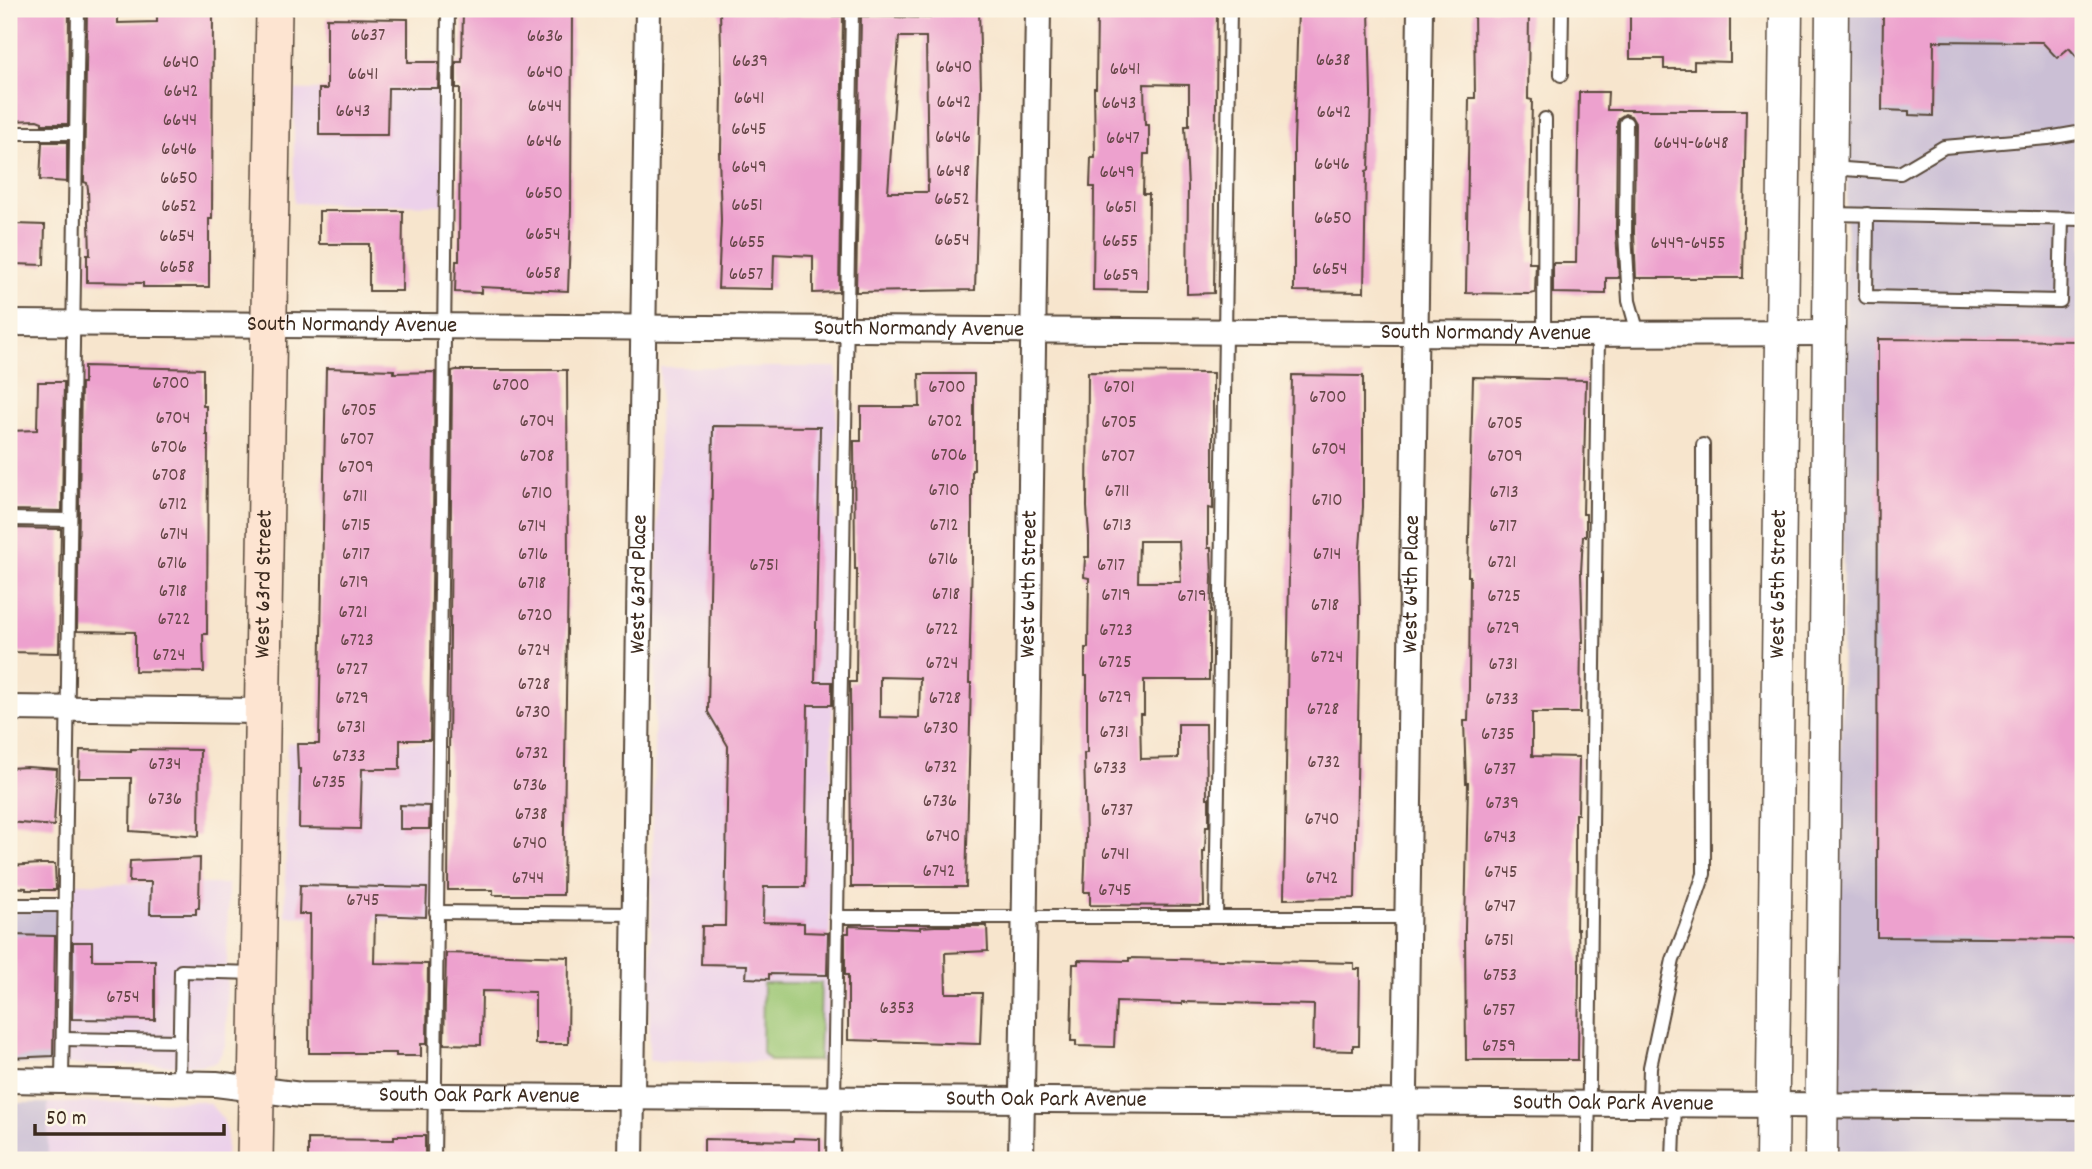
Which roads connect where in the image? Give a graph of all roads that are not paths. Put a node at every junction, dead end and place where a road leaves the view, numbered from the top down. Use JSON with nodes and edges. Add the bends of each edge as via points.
{"nodes":[{"id":1,"x":78,"y":9,"type":"edge"},
{"id":2,"x":274,"y":9,"type":"edge"},
{"id":3,"x":448,"y":9,"type":"edge"},
{"id":4,"x":648,"y":9,"type":"edge"},
{"id":5,"x":852,"y":9,"type":"edge"},
{"id":6,"x":1038,"y":9,"type":"edge"},
{"id":7,"x":1230,"y":9,"type":"edge"},
{"id":8,"x":1420,"y":9,"type":"edge"},
{"id":9,"x":1562,"y":9,"type":"edge"},
{"id":10,"x":1786,"y":9,"type":"edge"},
{"id":11,"x":1832,"y":9,"type":"edge"},
{"id":12,"x":1561,"y":75,"type":"dead end"},
{"id":13,"x":1545,"y":119,"type":"dead end"},
{"id":14,"x":1626,"y":123,"type":"dead end"},
{"id":15,"x":2083,"y":132,"type":"edge"},
{"id":16,"x":9,"y":133,"type":"edge"},
{"id":17,"x":76,"y":133,"type":"junction"},
{"id":18,"x":1831,"y":168,"type":"junction"},
{"id":19,"x":1830,"y":214,"type":"junction"},
{"id":20,"x":1867,"y":214,"type":"junction"},
{"id":21,"x":2062,"y":218,"type":"junction"},
{"id":22,"x":2083,"y":219,"type":"edge"},
{"id":23,"x":9,"y":323,"type":"edge"},
{"id":24,"x":74,"y":324,"type":"junction"},
{"id":25,"x":269,"y":325,"type":"junction"},
{"id":26,"x":444,"y":327,"type":"junction"},
{"id":27,"x":643,"y":328,"type":"junction"},
{"id":28,"x":847,"y":328,"type":"junction"},
{"id":29,"x":1034,"y":330,"type":"junction"},
{"id":30,"x":1226,"y":331,"type":"junction"},
{"id":31,"x":1829,"y":332,"type":"junction"},
{"id":32,"x":1415,"y":333,"type":"junction"},
{"id":33,"x":1782,"y":333,"type":"junction"},
{"id":34,"x":1544,"y":334,"type":"junction"},
{"id":35,"x":1598,"y":334,"type":"junction"},
{"id":36,"x":1639,"y":334,"type":"junction"},
{"id":37,"x":1703,"y":445,"type":"dead end"},
{"id":38,"x":9,"y":519,"type":"edge"},
{"id":39,"x":70,"y":520,"type":"junction"},
{"id":40,"x":9,"y":708,"type":"edge"},
{"id":41,"x":68,"y":709,"type":"junction"},
{"id":42,"x":262,"y":711,"type":"junction"},
{"id":43,"x":9,"y":905,"type":"edge"},
{"id":44,"x":65,"y":905,"type":"junction"},
{"id":45,"x":436,"y":912,"type":"junction"},
{"id":46,"x":635,"y":914,"type":"junction"},
{"id":47,"x":1025,"y":916,"type":"junction"},
{"id":48,"x":836,"y":917,"type":"junction"},
{"id":49,"x":1216,"y":917,"type":"junction"},
{"id":50,"x":1407,"y":917,"type":"junction"},
{"id":51,"x":257,"y":973,"type":"junction"},
{"id":52,"x":63,"y":1039,"type":"junction"},
{"id":53,"x":180,"y":1041,"type":"junction"},
{"id":54,"x":9,"y":1080,"type":"edge"},
{"id":55,"x":62,"y":1080,"type":"junction"},
{"id":56,"x":179,"y":1082,"type":"junction"},
{"id":57,"x":256,"y":1087,"type":"junction"},
{"id":58,"x":434,"y":1096,"type":"junction"},
{"id":59,"x":633,"y":1097,"type":"junction"},
{"id":60,"x":834,"y":1098,"type":"junction"},
{"id":61,"x":1023,"y":1100,"type":"junction"},
{"id":62,"x":1588,"y":1102,"type":"junction"},
{"id":63,"x":1649,"y":1103,"type":"junction"},
{"id":64,"x":1675,"y":1103,"type":"junction"},
{"id":65,"x":1405,"y":1104,"type":"junction"},
{"id":66,"x":1773,"y":1104,"type":"junction"},
{"id":67,"x":1822,"y":1105,"type":"junction"},
{"id":68,"x":2083,"y":1107,"type":"edge"},
{"id":69,"x":255,"y":1160,"type":"edge"},
{"id":70,"x":433,"y":1160,"type":"edge"},
{"id":71,"x":631,"y":1160,"type":"edge"},
{"id":72,"x":833,"y":1160,"type":"edge"},
{"id":73,"x":1021,"y":1160,"type":"edge"},
{"id":74,"x":1404,"y":1160,"type":"edge"},
{"id":75,"x":1588,"y":1160,"type":"edge"},
{"id":76,"x":1673,"y":1160,"type":"edge"},
{"id":77,"x":1772,"y":1160,"type":"edge"},
{"id":78,"x":1821,"y":1160,"type":"edge"}],
"edges":[{"from":1,"to":17,"type":"lane"},
{"from":2,"to":25,"type":"main road","name":"West 63rd Street"},
{"from":3,"to":26,"type":"lane"},
{"from":4,"to":27,"type":"street","name":"West 63rd Place"},
{"from":5,"to":28,"type":"lane"},
{"from":6,"to":29,"type":"street","name":"West 64th Street"},
{"from":7,"to":30,"type":"lane"},
{"from":8,"to":32,"type":"street","name":"West 64th Place"},
{"from":9,"to":12,"type":"lane"},
{"from":10,"to":33,"type":"street","name":"West 65th Street"},
{"from":11,"to":18,"type":"street","name":"West 65th Street"},
{"from":13,"to":34,"type":"lane"},
{"from":14,"to":36,"type":"lane","via":[[1629,301]]},
{"from":15,"to":18,"type":"lane","via":[[1944,147],[1900,173]]},
{"from":16,"to":17,"type":"lane"},
{"from":17,"to":24,"type":"lane"},
{"from":18,"to":19,"type":"street","name":"West 65th Street"},
{"from":19,"to":20,"type":"lane"},
{"from":19,"to":31,"type":"street","name":"West 65th Street"},
{"from":20,"to":21,"type":"lane"},
{"from":20,"to":21,"type":"lane","via":[[1866,297],[2060,301]]},
{"from":21,"to":22,"type":"lane"},
{"from":23,"to":24,"type":"street","name":"South Normandy Avenue"},
{"from":24,"to":25,"type":"street","name":"South Normandy Avenue"},
{"from":24,"to":39,"type":"lane"},
{"from":25,"to":26,"type":"street","name":"South Normandy Avenue"},
{"from":25,"to":42,"type":"main road","name":"West 63rd Street"},
{"from":26,"to":27,"type":"street","name":"South Normandy Avenue"},
{"from":26,"to":45,"type":"lane"},
{"from":27,"to":28,"type":"street","name":"South Normandy Avenue"},
{"from":27,"to":46,"type":"street","name":"West 63rd Place"},
{"from":28,"to":29,"type":"street","name":"South Normandy Avenue"},
{"from":28,"to":48,"type":"lane"},
{"from":29,"to":30,"type":"street","name":"South Normandy Avenue"},
{"from":29,"to":47,"type":"street","name":"West 64th Street"},
{"from":30,"to":32,"type":"street","name":"South Normandy Avenue"},
{"from":30,"to":49,"type":"lane"},
{"from":31,"to":33,"type":"street","name":"South Normandy Avenue"},
{"from":31,"to":67,"type":"street","name":"West 65th Street"},
{"from":32,"to":34,"type":"street","name":"South Normandy Avenue"},
{"from":32,"to":50,"type":"street","name":"West 64th Place"},
{"from":33,"to":36,"type":"street","name":"South Normandy Avenue"},
{"from":33,"to":66,"type":"street","name":"West 65th Street"},
{"from":34,"to":35,"type":"street","name":"South Normandy Avenue"},
{"from":35,"to":36,"type":"street","name":"South Normandy Avenue"},
{"from":35,"to":62,"type":"lane"},
{"from":37,"to":63,"type":"lane","via":[[1704,874],[1672,960],[1650,1067]]},
{"from":38,"to":39,"type":"lane"},
{"from":39,"to":41,"type":"lane"},
{"from":40,"to":41,"type":"street"},
{"from":41,"to":42,"type":"street"},
{"from":41,"to":44,"type":"lane"},
{"from":42,"to":51,"type":"main road","name":"West 63rd Street"},
{"from":43,"to":44,"type":"lane"},
{"from":44,"to":52,"type":"lane"},
{"from":45,"to":46,"type":"lane"},
{"from":45,"to":58,"type":"lane"},
{"from":46,"to":59,"type":"street","name":"West 63rd Place"},
{"from":47,"to":48,"type":"lane"},
{"from":47,"to":49,"type":"lane"},
{"from":47,"to":61,"type":"street","name":"West 64th Street"},
{"from":48,"to":60,"type":"lane"},
{"from":49,"to":50,"type":"lane"},
{"from":50,"to":65,"type":"street","name":"West 64th Place"},
{"from":51,"to":53,"type":"lane","via":[[181,971]]},
{"from":51,"to":57,"type":"main road","name":"West 63rd Street"},
{"from":52,"to":53,"type":"lane"},
{"from":52,"to":55,"type":"lane"},
{"from":53,"to":56,"type":"lane"},
{"from":54,"to":55,"type":"street","name":"South Oak Park Avenue"},
{"from":55,"to":56,"type":"street","name":"South Oak Park Avenue"},
{"from":56,"to":57,"type":"street","name":"South Oak Park Avenue"},
{"from":57,"to":58,"type":"street","name":"South Oak Park Avenue","via":[[301,1095]]},
{"from":57,"to":69,"type":"main road","name":"West 63rd Street"},
{"from":58,"to":59,"type":"street","name":"South Oak Park Avenue"},
{"from":58,"to":70,"type":"lane"},
{"from":59,"to":60,"type":"street","name":"South Oak Park Avenue"},
{"from":59,"to":71,"type":"street","name":"West 63rd Place"},
{"from":60,"to":61,"type":"street","name":"South Oak Park Avenue"},
{"from":60,"to":72,"type":"lane"},
{"from":61,"to":65,"type":"street","name":"South Oak Park Avenue"},
{"from":61,"to":73,"type":"street","name":"West 64th Street"},
{"from":62,"to":63,"type":"street","name":"South Oak Park Avenue"},
{"from":62,"to":65,"type":"street","name":"South Oak Park Avenue"},
{"from":62,"to":75,"type":"lane"},
{"from":63,"to":64,"type":"street","name":"South Oak Park Avenue"},
{"from":64,"to":66,"type":"street","name":"South Oak Park Avenue"},
{"from":64,"to":76,"type":"lane"},
{"from":65,"to":74,"type":"street","name":"West 64th Place"},
{"from":66,"to":67,"type":"street","name":"South Oak Park Avenue"},
{"from":66,"to":77,"type":"street","name":"West 65th Street"},
{"from":67,"to":68,"type":"street","name":"South Oak Park Avenue"},
{"from":67,"to":78,"type":"street","name":"West 65th Street"}]}
